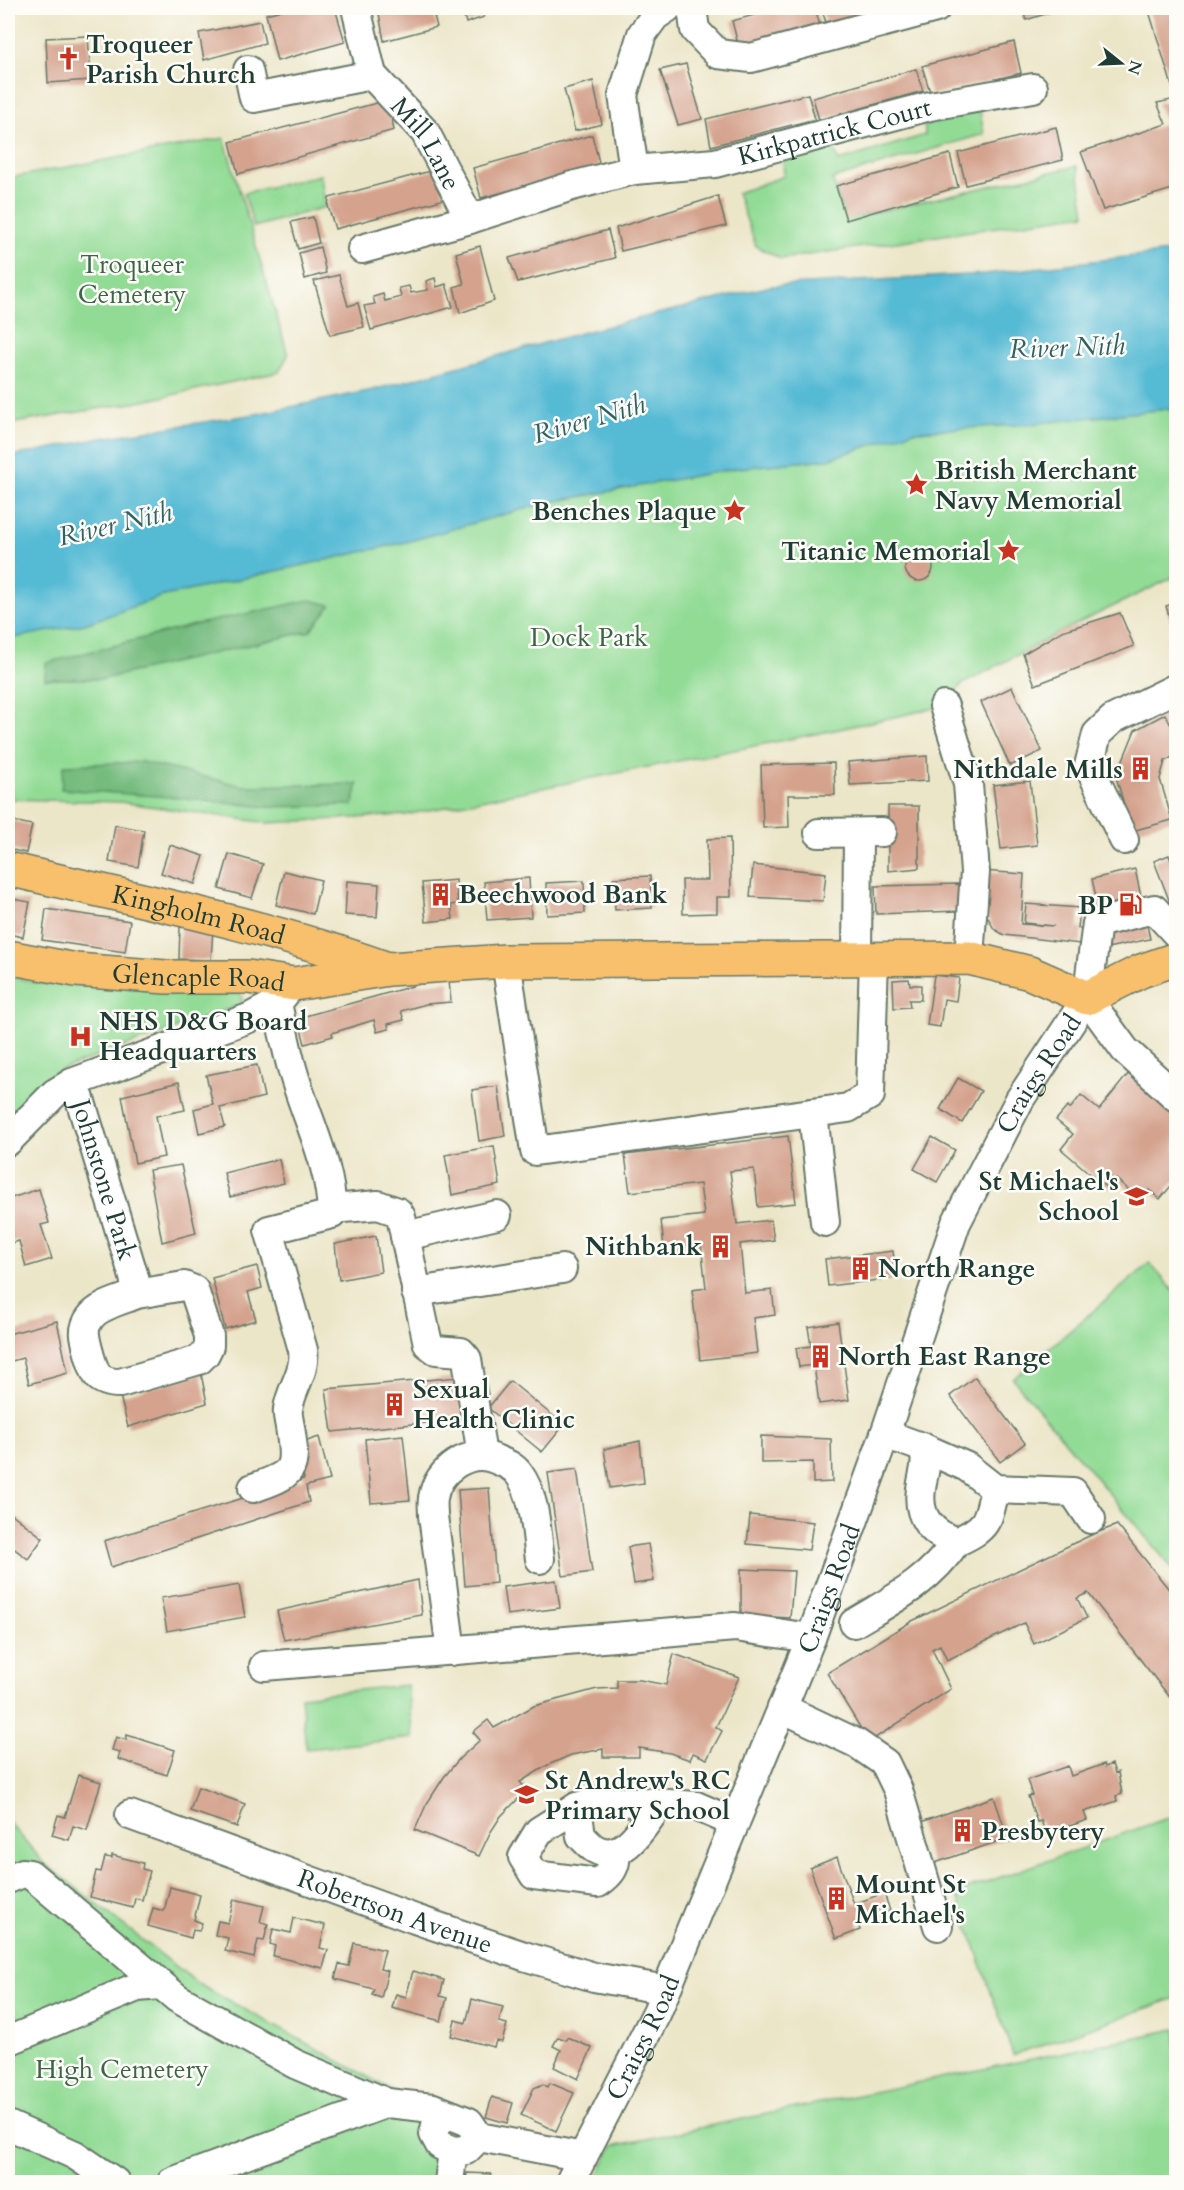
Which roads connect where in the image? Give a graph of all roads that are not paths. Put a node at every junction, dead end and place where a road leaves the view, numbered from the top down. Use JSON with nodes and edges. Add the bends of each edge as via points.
{"nodes":[{"id":1,"x":356,"y":8,"type":"edge"},
{"id":2,"x":667,"y":8,"type":"edge"},
{"id":3,"x":692,"y":8,"type":"edge"},
{"id":4,"x":936,"y":8,"type":"edge"},
{"id":5,"x":248,"y":70,"type":"dead end"},
{"id":6,"x":372,"y":75,"type":"junction"},
{"id":7,"x":1033,"y":88,"type":"dead end"},
{"id":8,"x":634,"y":170,"type":"junction"},
{"id":9,"x":470,"y":219,"type":"junction"},
{"id":10,"x":362,"y":249,"type":"dead end"},
{"id":11,"x":1176,"y":688,"type":"edge"},
{"id":12,"x":944,"y":706,"type":"dead end"},
{"id":13,"x":819,"y":833,"type":"dead end"},
{"id":14,"x":1124,"y":840,"type":"dead end"},
{"id":15,"x":8,"y":869,"type":"edge"},
{"id":16,"x":1176,"y":933,"type":"edge"},
{"id":17,"x":8,"y":957,"type":"edge"},
{"id":18,"x":866,"y":957,"type":"junction"},
{"id":19,"x":969,"y":958,"type":"junction"},
{"id":20,"x":1176,"y":959,"type":"edge"},
{"id":21,"x":506,"y":961,"type":"junction"},
{"id":22,"x":389,"y":969,"type":"junction"},
{"id":23,"x":286,"y":994,"type":"junction"},
{"id":24,"x":1087,"y":998,"type":"junction"},
{"id":25,"x":72,"y":1083,"type":"junction"},
{"id":26,"x":1176,"y":1097,"type":"edge"},
{"id":27,"x":813,"y":1113,"type":"junction"},
{"id":28,"x":8,"y":1141,"type":"edge"},
{"id":29,"x":332,"y":1209,"type":"junction"},
{"id":30,"x":497,"y":1215,"type":"dead end"},
{"id":31,"x":825,"y":1222,"type":"dead end"},
{"id":32,"x":405,"y":1236,"type":"junction"},
{"id":33,"x":562,"y":1269,"type":"dead end"},
{"id":34,"x":136,"y":1286,"type":"dead end"},
{"id":35,"x":416,"y":1292,"type":"junction"},
{"id":36,"x":885,"y":1434,"type":"junction"},
{"id":37,"x":924,"y":1448,"type":"junction"},
{"id":38,"x":482,"y":1456,"type":"junction"},
{"id":39,"x":253,"y":1488,"type":"dead end"},
{"id":40,"x":995,"y":1489,"type":"junction"},
{"id":41,"x":1091,"y":1519,"type":"dead end"},
{"id":42,"x":956,"y":1542,"type":"junction"},
{"id":43,"x":540,"y":1559,"type":"dead end"},
{"id":44,"x":854,"y":1623,"type":"dead end"},
{"id":45,"x":811,"y":1638,"type":"junction"},
{"id":46,"x":451,"y":1651,"type":"junction"},
{"id":47,"x":264,"y":1666,"type":"dead end"},
{"id":48,"x":782,"y":1708,"type":"junction"},
{"id":49,"x":660,"y":1803,"type":"junction"},
{"id":50,"x":577,"y":1807,"type":"junction"},
{"id":51,"x":130,"y":1815,"type":"dead end"},
{"id":52,"x":735,"y":1823,"type":"junction"},
{"id":53,"x":616,"y":1851,"type":"junction"},
{"id":54,"x":8,"y":1879,"type":"edge"},
{"id":55,"x":938,"y":1926,"type":"dead end"},
{"id":56,"x":161,"y":1985,"type":"junction"},
{"id":57,"x":666,"y":1990,"type":"junction"},
{"id":58,"x":8,"y":2041,"type":"edge"},
{"id":59,"x":387,"y":2103,"type":"junction"},
{"id":60,"x":450,"y":2115,"type":"junction"},
{"id":61,"x":8,"y":2125,"type":"edge"},
{"id":62,"x":479,"y":2137,"type":"junction"},
{"id":63,"x":453,"y":2151,"type":"junction"},
{"id":64,"x":583,"y":2157,"type":"junction"},
{"id":65,"x":115,"y":2182,"type":"edge"},
{"id":66,"x":172,"y":2182,"type":"edge"},
{"id":67,"x":449,"y":2182,"type":"edge"},
{"id":68,"x":570,"y":2182,"type":"edge"}],
"edges":[{"from":1,"to":6,"type":"street"},
{"from":2,"to":8,"type":"street","via":[[655,16],[642,34],[623,95]]},
{"from":3,"to":4,"type":"street","via":[[695,30],[718,54],[751,58]]},
{"from":5,"to":6,"type":"street","via":[[254,98]]},
{"from":6,"to":9,"type":"street","name":"Mill Lane","via":[[425,132]]},
{"from":7,"to":8,"type":"street","name":"Kirkpatrick Court","via":[[930,106],[716,163]]},
{"from":8,"to":9,"type":"street","name":"Kirkpatrick Court"},
{"from":9,"to":10,"type":"street","name":"Kirkpatrick Court"},
{"from":11,"to":14,"type":"street","via":[[1113,719],[1097,734],[1089,766]]},
{"from":12,"to":19,"type":"street","via":[[968,784],[975,872]]},
{"from":13,"to":18,"type":"street","via":[[870,833]]},
{"from":15,"to":22,"type":"main road","name":"Kingholm Road","via":[[328,947]]},
{"from":16,"to":24,"type":"street","via":[[1154,909],[1097,922]]},
{"from":17,"to":23,"type":"main road","name":"Glencaple Road","via":[[76,970],[166,977],[248,977]]},
{"from":18,"to":19,"type":"main road"},
{"from":18,"to":21,"type":"main road"},
{"from":18,"to":27,"type":"street","via":[[870,1095],[848,1108]]},
{"from":19,"to":24,"type":"main road","via":[[1030,973]]},
{"from":20,"to":24,"type":"main road","via":[[1141,971]]},
{"from":21,"to":22,"type":"main road"},
{"from":21,"to":27,"type":"street","via":[[535,1151]]},
{"from":22,"to":23,"type":"main road","name":"Glencaple Road"},
{"from":23,"to":25,"type":"street","via":[[249,1018]]},
{"from":23,"to":29,"type":"street","via":[[294,1076],[317,1138]]},
{"from":24,"to":26,"type":"street","via":[[1125,1050]]},
{"from":24,"to":36,"type":"street","name":"Craigs Road","via":[[1020,1100],[956,1223]]},
{"from":25,"to":28,"type":"street","via":[[55,1093]]},
{"from":25,"to":34,"type":"street","name":"Johnstone Park"},
{"from":27,"to":31,"type":"street"},
{"from":29,"to":32,"type":"street","via":[[378,1205],[393,1209],[401,1217]]},
{"from":29,"to":39,"type":"street","via":[[332,1214],[269,1230],[303,1350],[303,1364],[287,1413],[294,1451],[291,1467],[279,1479]]},
{"from":30,"to":32,"type":"street"},
{"from":32,"to":35,"type":"street"},
{"from":33,"to":35,"type":"street"},
{"from":35,"to":38,"type":"street","via":[[428,1344],[436,1350],[461,1352],[466,1359]]},
{"from":36,"to":37,"type":"street"},
{"from":36,"to":45,"type":"street","name":"Craigs Road"},
{"from":37,"to":40,"type":"street","via":[[967,1467]]},
{"from":37,"to":42,"type":"street","via":[[927,1461],[920,1491],[921,1508],[929,1527],[940,1537]]},
{"from":38,"to":43,"type":"street","via":[[512,1467],[520,1475],[529,1494]]},
{"from":38,"to":46,"type":"street","via":[[455,1463],[433,1497]]},
{"from":40,"to":41,"type":"street","via":[[1072,1492]]},
{"from":40,"to":42,"type":"street","via":[[990,1513],[978,1532]]},
{"from":42,"to":44,"type":"street","via":[[942,1563],[908,1592]]},
{"from":45,"to":46,"type":"street","via":[[735,1628]]},
{"from":45,"to":48,"type":"street","name":"Craigs Road"},
{"from":46,"to":47,"type":"street"},
{"from":48,"to":52,"type":"street","name":"Craigs Road"},
{"from":48,"to":55,"type":"street","via":[[856,1743],[885,1763],[898,1790]]},
{"from":49,"to":50,"type":"street","via":[[598,1801]]},
{"from":49,"to":52,"type":"street","via":[[696,1806]]},
{"from":49,"to":53,"type":"street","via":[[632,1843]]},
{"from":50,"to":53,"type":"street","via":[[581,1836],[596,1850]]},
{"from":50,"to":53,"type":"street","via":[[539,1831],[523,1857],[534,1875],[598,1883],[610,1874],[616,1863]]},
{"from":51,"to":57,"type":"street","name":"Robertson Avenue","via":[[524,1956],[594,1977]]},
{"from":52,"to":57,"type":"street","name":"Craigs Road"},
{"from":54,"to":56,"type":"street","via":[[30,1874]]},
{"from":56,"to":58,"type":"street","via":[[137,1987]]},
{"from":56,"to":59,"type":"street","via":[[177,1998],[295,2064]]},
{"from":57,"to":64,"type":"street","name":"Craigs Road"},
{"from":59,"to":60,"type":"street","via":[[433,2108]]},
{"from":59,"to":66,"type":"street"},
{"from":60,"to":62,"type":"street","via":[[469,2122]]},
{"from":60,"to":63,"type":"street","via":[[437,2121],[434,2134],[440,2145]]},
{"from":61,"to":65,"type":"street","via":[[75,2155]]},
{"from":62,"to":63,"type":"street","via":[[466,2150]]},
{"from":62,"to":64,"type":"street"},
{"from":63,"to":67,"type":"street"},
{"from":64,"to":68,"type":"street","name":"Craigs Road"}]}
